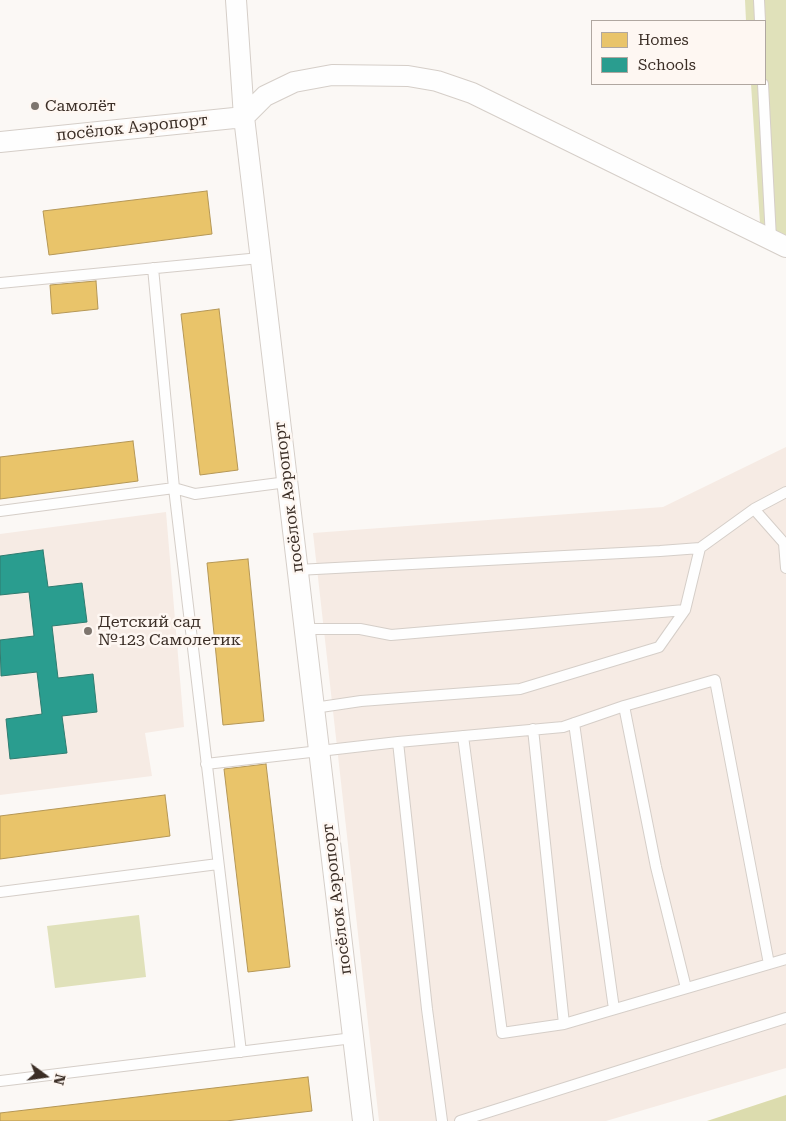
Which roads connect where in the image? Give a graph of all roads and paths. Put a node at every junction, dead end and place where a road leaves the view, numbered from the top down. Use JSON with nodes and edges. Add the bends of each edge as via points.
{"nodes":[{"id":1,"x":236,"y":0,"type":"edge"},
{"id":2,"x":759,"y":0,"type":"edge"},
{"id":3,"x":760,"y":20,"type":"edge"},
{"id":4,"x":763,"y":85,"type":"edge"},
{"id":5,"x":244,"y":117,"type":"junction"},
{"id":6,"x":0,"y":142,"type":"edge"},
{"id":7,"x":778,"y":243,"type":"edge"},
{"id":8,"x":260,"y":258,"type":"junction"},
{"id":9,"x":153,"y":268,"type":"junction"},
{"id":10,"x":0,"y":283,"type":"edge"},
{"id":11,"x":287,"y":482,"type":"junction"},
{"id":12,"x":174,"y":488,"type":"junction"},
{"id":13,"x":786,"y":492,"type":"edge"},
{"id":14,"x":754,"y":509,"type":"junction"},
{"id":15,"x":0,"y":512,"type":"edge"},
{"id":16,"x":700,"y":548,"type":"junction"},
{"id":17,"x":786,"y":568,"type":"edge"},
{"id":18,"x":297,"y":570,"type":"junction"},
{"id":19,"x":686,"y":610,"type":"junction"},
{"id":20,"x":304,"y":629,"type":"junction"},
{"id":21,"x":624,"y":706,"type":"junction"},
{"id":22,"x":314,"y":708,"type":"junction"},
{"id":23,"x":574,"y":723,"type":"junction"},
{"id":24,"x":533,"y":729,"type":"junction"},
{"id":25,"x":463,"y":736,"type":"junction"},
{"id":26,"x":398,"y":742,"type":"junction"},
{"id":27,"x":319,"y":750,"type":"junction"},
{"id":28,"x":206,"y":764,"type":"junction"},
{"id":29,"x":218,"y":864,"type":"junction"},
{"id":30,"x":0,"y":892,"type":"edge"},
{"id":31,"x":786,"y":959,"type":"edge"},
{"id":32,"x":769,"y":964,"type":"junction"},
{"id":33,"x":686,"y":988,"type":"junction"},
{"id":34,"x":614,"y":1009,"type":"junction"},
{"id":35,"x":786,"y":1018,"type":"edge"},
{"id":36,"x":564,"y":1024,"type":"junction"},
{"id":37,"x":353,"y":1038,"type":"junction"},
{"id":38,"x":241,"y":1052,"type":"junction"},
{"id":39,"x":0,"y":1081,"type":"edge"},
{"id":40,"x":363,"y":1121,"type":"edge"},
{"id":41,"x":442,"y":1121,"type":"edge"},
{"id":42,"x":460,"y":1121,"type":"edge"}],
"edges":[{"from":1,"to":5,"type":"street"},
{"from":2,"to":3,"type":"lane"},
{"from":4,"to":7,"type":"lane"},
{"from":5,"to":6,"type":"street","name":"посёлок Аэропорт"},
{"from":5,"to":7,"type":"street","via":[[265,96],[294,82],[332,75],[408,76],[437,82],[472,93]]},
{"from":5,"to":8,"type":"street","name":"посёлок Аэропорт"},
{"from":8,"to":9,"type":"lane"},
{"from":8,"to":11,"type":"street","name":"посёлок Аэропорт"},
{"from":9,"to":10,"type":"lane"},
{"from":9,"to":12,"type":"lane"},
{"from":11,"to":12,"type":"lane","via":[[195,494]]},
{"from":11,"to":18,"type":"street","name":"посёлок Аэропорт"},
{"from":12,"to":15,"type":"lane"},
{"from":12,"to":28,"type":"lane"},
{"from":13,"to":14,"type":"lane"},
{"from":14,"to":16,"type":"lane"},
{"from":14,"to":17,"type":"lane","via":[[784,543]]},
{"from":16,"to":18,"type":"lane"},
{"from":16,"to":19,"type":"lane"},
{"from":18,"to":20,"type":"street","name":"посёлок Аэропорт"},
{"from":19,"to":20,"type":"lane","via":[[391,634],[360,628]]},
{"from":19,"to":22,"type":"lane","via":[[659,647],[520,689]]},
{"from":20,"to":22,"type":"street","name":"посёлок Аэропорт"},
{"from":21,"to":23,"type":"lane"},
{"from":21,"to":32,"type":"lane","via":[[715,680]]},
{"from":21,"to":33,"type":"lane","via":[[656,867]]},
{"from":22,"to":27,"type":"street","name":"посёлок Аэропорт"},
{"from":23,"to":24,"type":"lane"},
{"from":23,"to":34,"type":"lane"},
{"from":24,"to":25,"type":"lane"},
{"from":24,"to":36,"type":"lane"},
{"from":25,"to":26,"type":"lane"},
{"from":25,"to":36,"type":"lane","via":[[502,1033]]},
{"from":26,"to":27,"type":"lane"},
{"from":26,"to":41,"type":"lane"},
{"from":27,"to":28,"type":"lane"},
{"from":27,"to":37,"type":"street","name":"посёлок Аэропорт"},
{"from":28,"to":29,"type":"lane"},
{"from":29,"to":30,"type":"lane"},
{"from":29,"to":38,"type":"lane"},
{"from":31,"to":32,"type":"lane"},
{"from":32,"to":33,"type":"lane"},
{"from":33,"to":34,"type":"lane"},
{"from":34,"to":36,"type":"lane"},
{"from":35,"to":42,"type":"lane"},
{"from":37,"to":38,"type":"lane"},
{"from":37,"to":40,"type":"street","name":"посёлок Аэропорт"},
{"from":38,"to":39,"type":"lane"}]}
